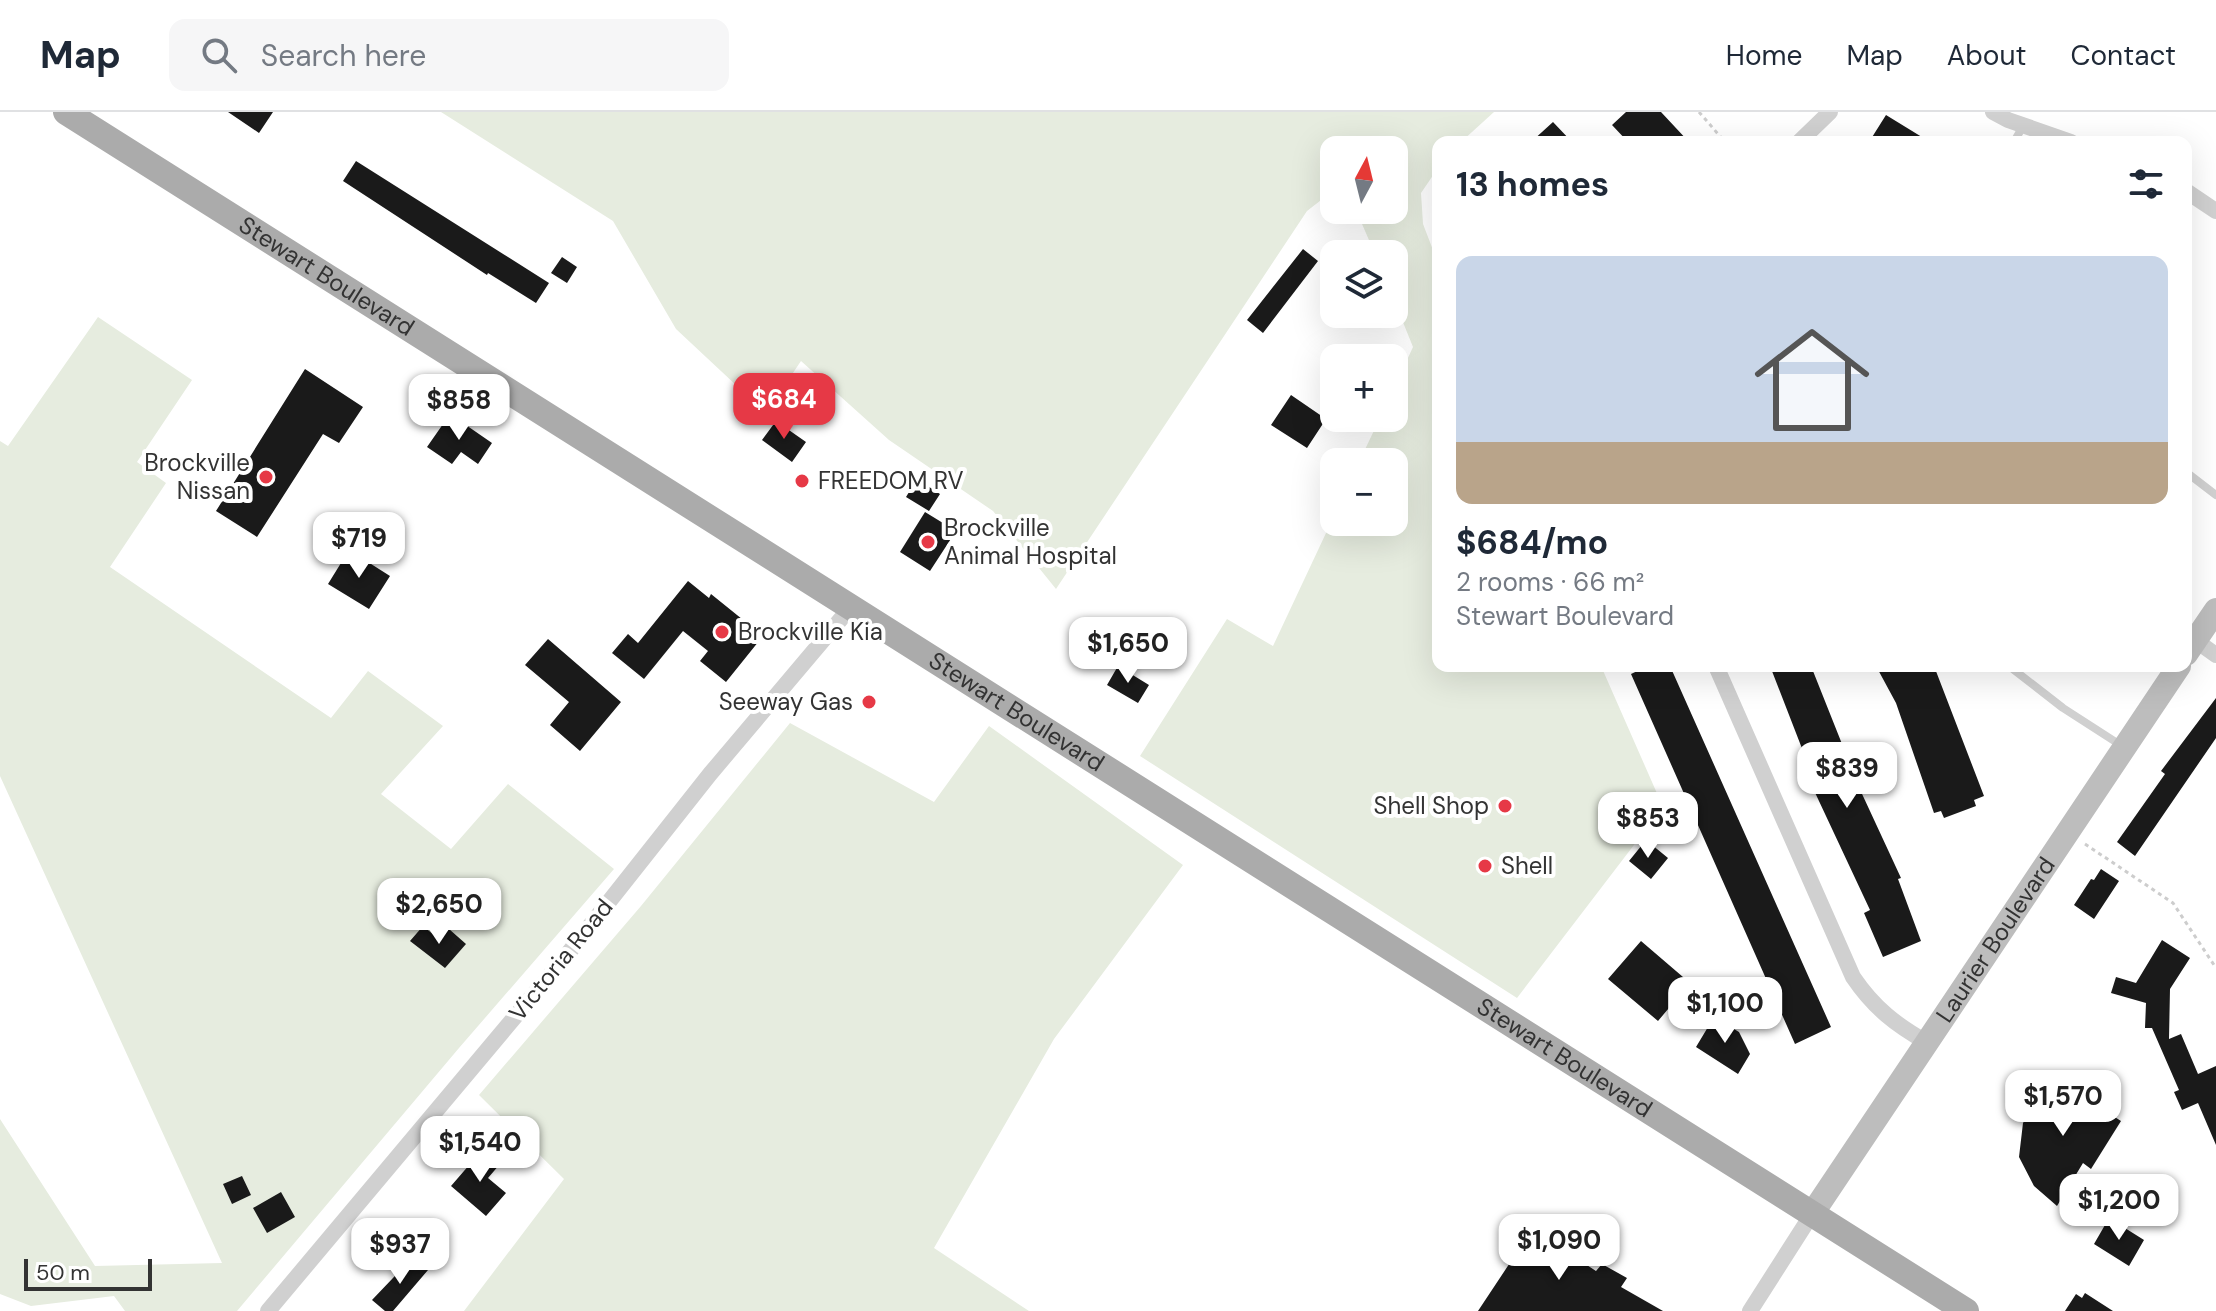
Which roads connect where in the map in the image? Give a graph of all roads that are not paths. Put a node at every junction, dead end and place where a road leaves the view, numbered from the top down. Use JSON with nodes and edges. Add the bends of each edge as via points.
{"nodes":[{"id":1,"x":66,"y":112,"type":"edge"},
{"id":2,"x":1830,"y":112,"type":"edge"},
{"id":3,"x":1993,"y":112,"type":"edge"},
{"id":4,"x":2024,"y":125,"type":"junction"},
{"id":5,"x":1805,"y":136,"type":"edge"},
{"id":6,"x":2018,"y":136,"type":"edge"},
{"id":7,"x":2054,"y":136,"type":"edge"},
{"id":8,"x":2192,"y":195,"type":"edge"},
{"id":9,"x":2216,"y":211,"type":"edge"},
{"id":10,"x":2192,"y":477,"type":"edge"},
{"id":11,"x":2216,"y":495,"type":"edge"},
{"id":12,"x":851,"y":607,"type":"junction"},
{"id":13,"x":2216,"y":610,"type":"edge"},
{"id":14,"x":2192,"y":646,"type":"edge"},
{"id":15,"x":2192,"y":647,"type":"edge"},
{"id":16,"x":2216,"y":655,"type":"edge"},
{"id":17,"x":1719,"y":672,"type":"edge"},
{"id":18,"x":2017,"y":672,"type":"edge"},
{"id":19,"x":2175,"y":672,"type":"edge"},
{"id":20,"x":2125,"y":748,"type":"junction"},
{"id":21,"x":1928,"y":1043,"type":"junction"},
{"id":22,"x":1812,"y":1214,"type":"junction"},
{"id":23,"x":268,"y":1311,"type":"edge"},
{"id":24,"x":1750,"y":1311,"type":"edge"},
{"id":25,"x":1966,"y":1311,"type":"edge"}],
"edges":[{"from":1,"to":12,"type":"main road","name":"Stewart Boulevard"},
{"from":2,"to":5,"type":"street"},
{"from":3,"to":4,"type":"street"},
{"from":4,"to":6,"type":"lane"},
{"from":4,"to":7,"type":"street"},
{"from":8,"to":9,"type":"street"},
{"from":10,"to":11,"type":"lane"},
{"from":12,"to":22,"type":"main road","name":"Stewart Boulevard"},
{"from":12,"to":23,"type":"street","name":"Victoria Road"},
{"from":13,"to":14,"type":"street"},
{"from":15,"to":16,"type":"street"},
{"from":17,"to":21,"type":"street","via":[[1853,977],[1871,1003]]},
{"from":18,"to":20,"type":"lane"},
{"from":19,"to":20,"type":"street","name":"Laurier Boulevard"},
{"from":20,"to":21,"type":"street","name":"Laurier Boulevard"},
{"from":21,"to":22,"type":"street","name":"Laurier Boulevard"},
{"from":22,"to":24,"type":"street"},
{"from":22,"to":25,"type":"main road","name":"Stewart Boulevard"}]}
